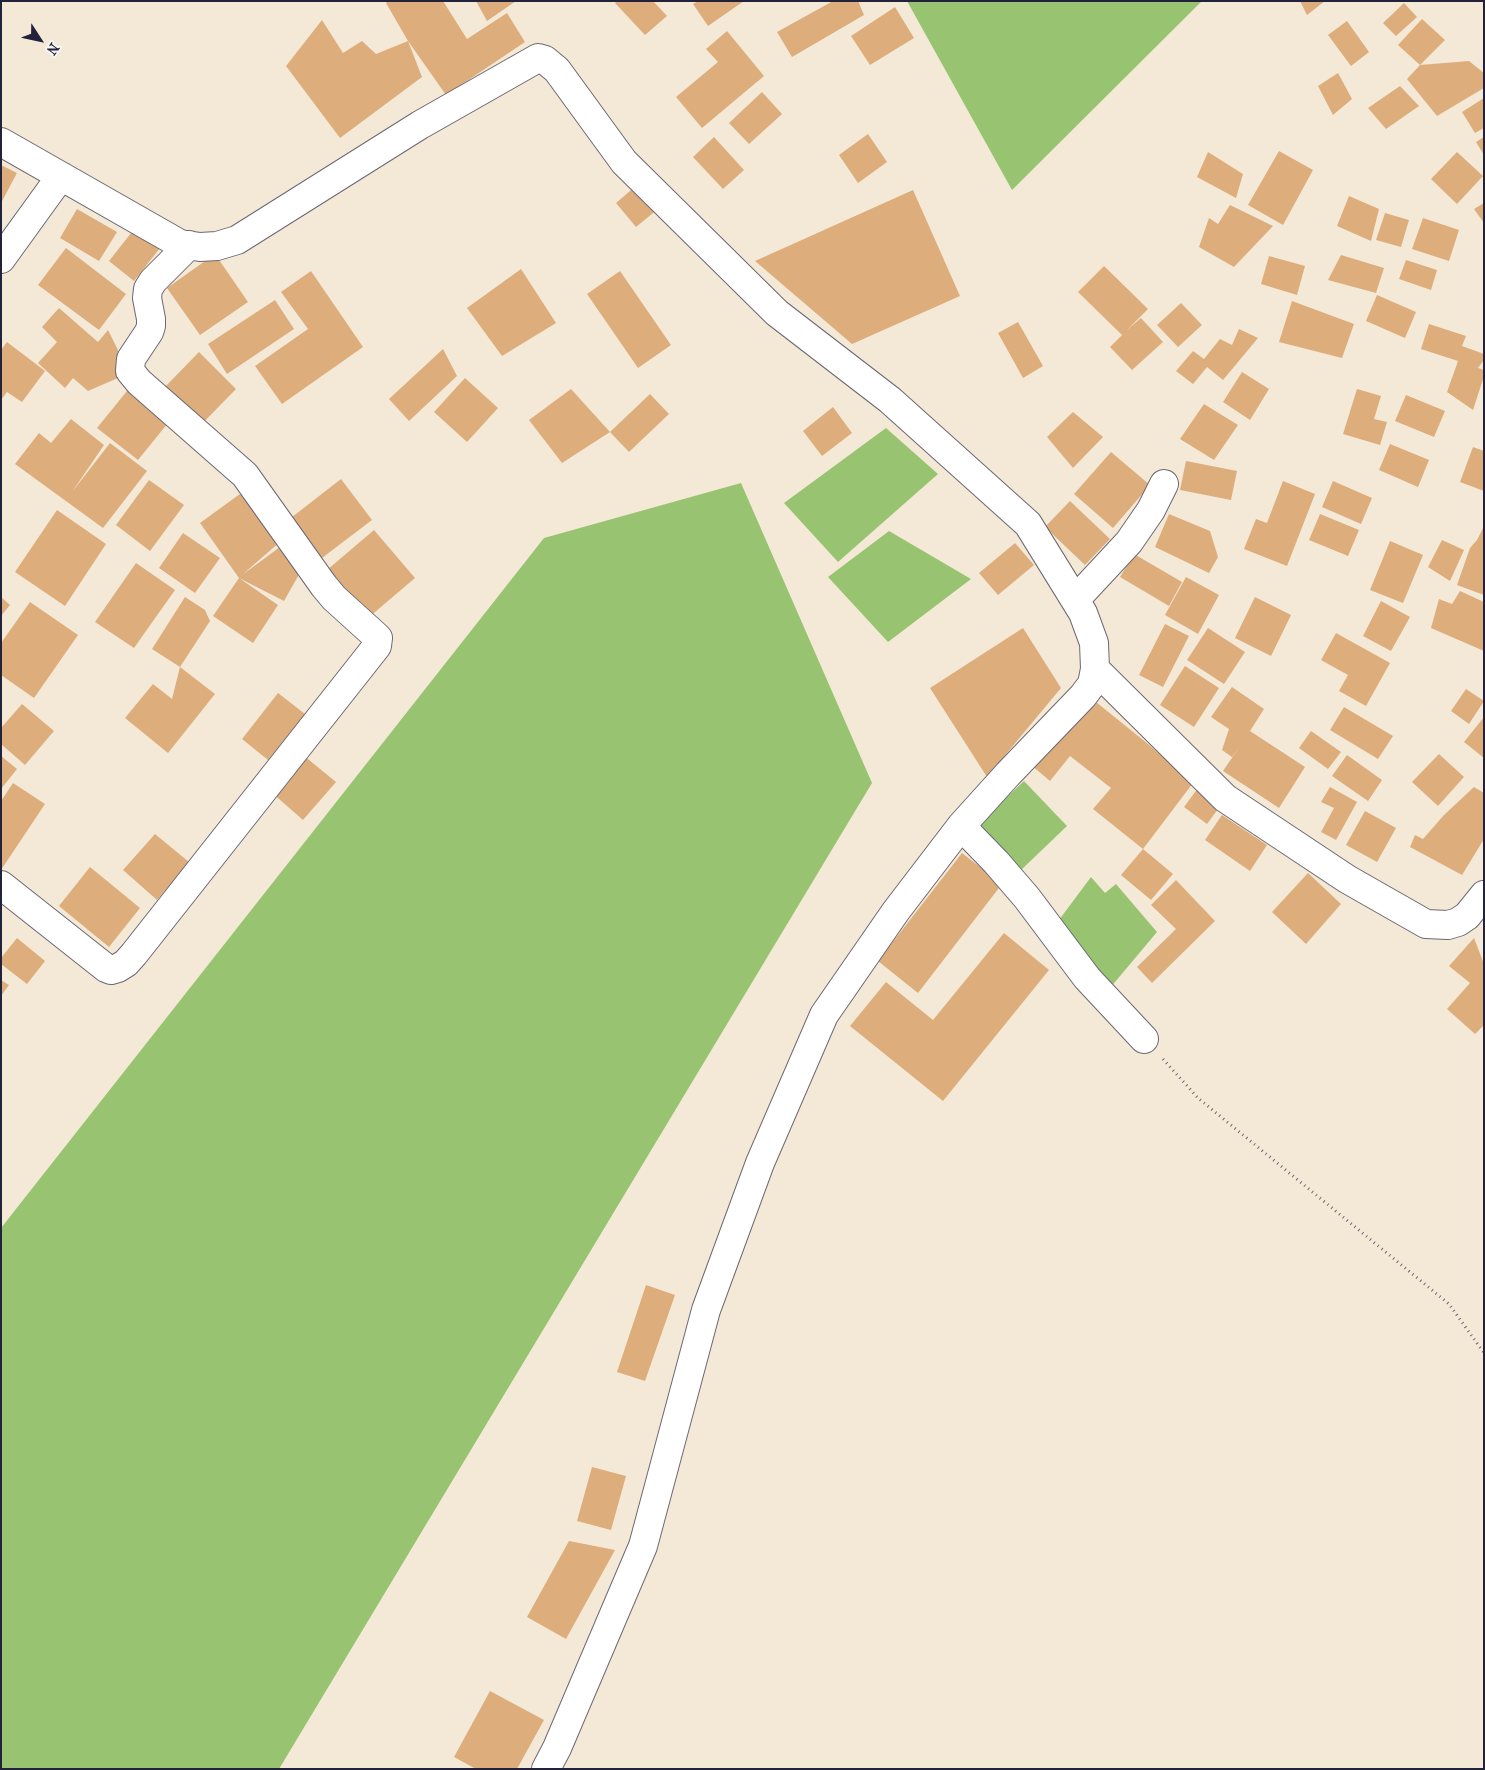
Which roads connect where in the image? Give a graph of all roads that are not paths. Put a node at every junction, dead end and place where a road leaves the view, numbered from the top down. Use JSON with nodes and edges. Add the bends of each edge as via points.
{"nodes":[{"id":1,"x":1,"y":142,"type":"edge"},
{"id":2,"x":61,"y":176,"type":"junction"},
{"id":3,"x":189,"y":246,"type":"junction"},
{"id":4,"x":1,"y":259,"type":"edge"},
{"id":5,"x":1164,"y":484,"type":"dead end"},
{"id":6,"x":1075,"y":600,"type":"junction"},
{"id":7,"x":1095,"y":669,"type":"junction"},
{"id":8,"x":961,"y":826,"type":"junction"},
{"id":9,"x":1,"y":885,"type":"edge"},
{"id":10,"x":1484,"y":895,"type":"edge"},
{"id":11,"x":1144,"y":1039,"type":"road end"},
{"id":12,"x":546,"y":1769,"type":"edge"}],
"edges":[{"from":1,"to":2,"type":"street"},
{"from":2,"to":3,"type":"street","via":[[180,244]]},
{"from":2,"to":4,"type":"street"},
{"from":3,"to":6,"type":"street","via":[[217,246],[237,240],[420,125],[538,58],[545,60],[556,70],[624,162],[777,313],[890,400],[1028,524]]},
{"from":3,"to":9,"type":"street","via":[[148,289],[151,326],[130,359],[130,371],[245,475],[324,586],[378,638],[377,646],[134,954],[118,968],[106,968]]},
{"from":5,"to":6,"type":"street","via":[[1129,542]]},
{"from":6,"to":7,"type":"street","via":[[1094,642]]},
{"from":7,"to":8,"type":"street","via":[[1092,684],[1083,696]]},
{"from":7,"to":10,"type":"street","via":[[1225,798],[1347,879],[1426,924],[1458,922]]},
{"from":8,"to":11,"type":"street","via":[[1027,898],[1087,978]]},
{"from":8,"to":12,"type":"street","via":[[896,911],[824,1015],[760,1163],[706,1310],[643,1546]]}]}
